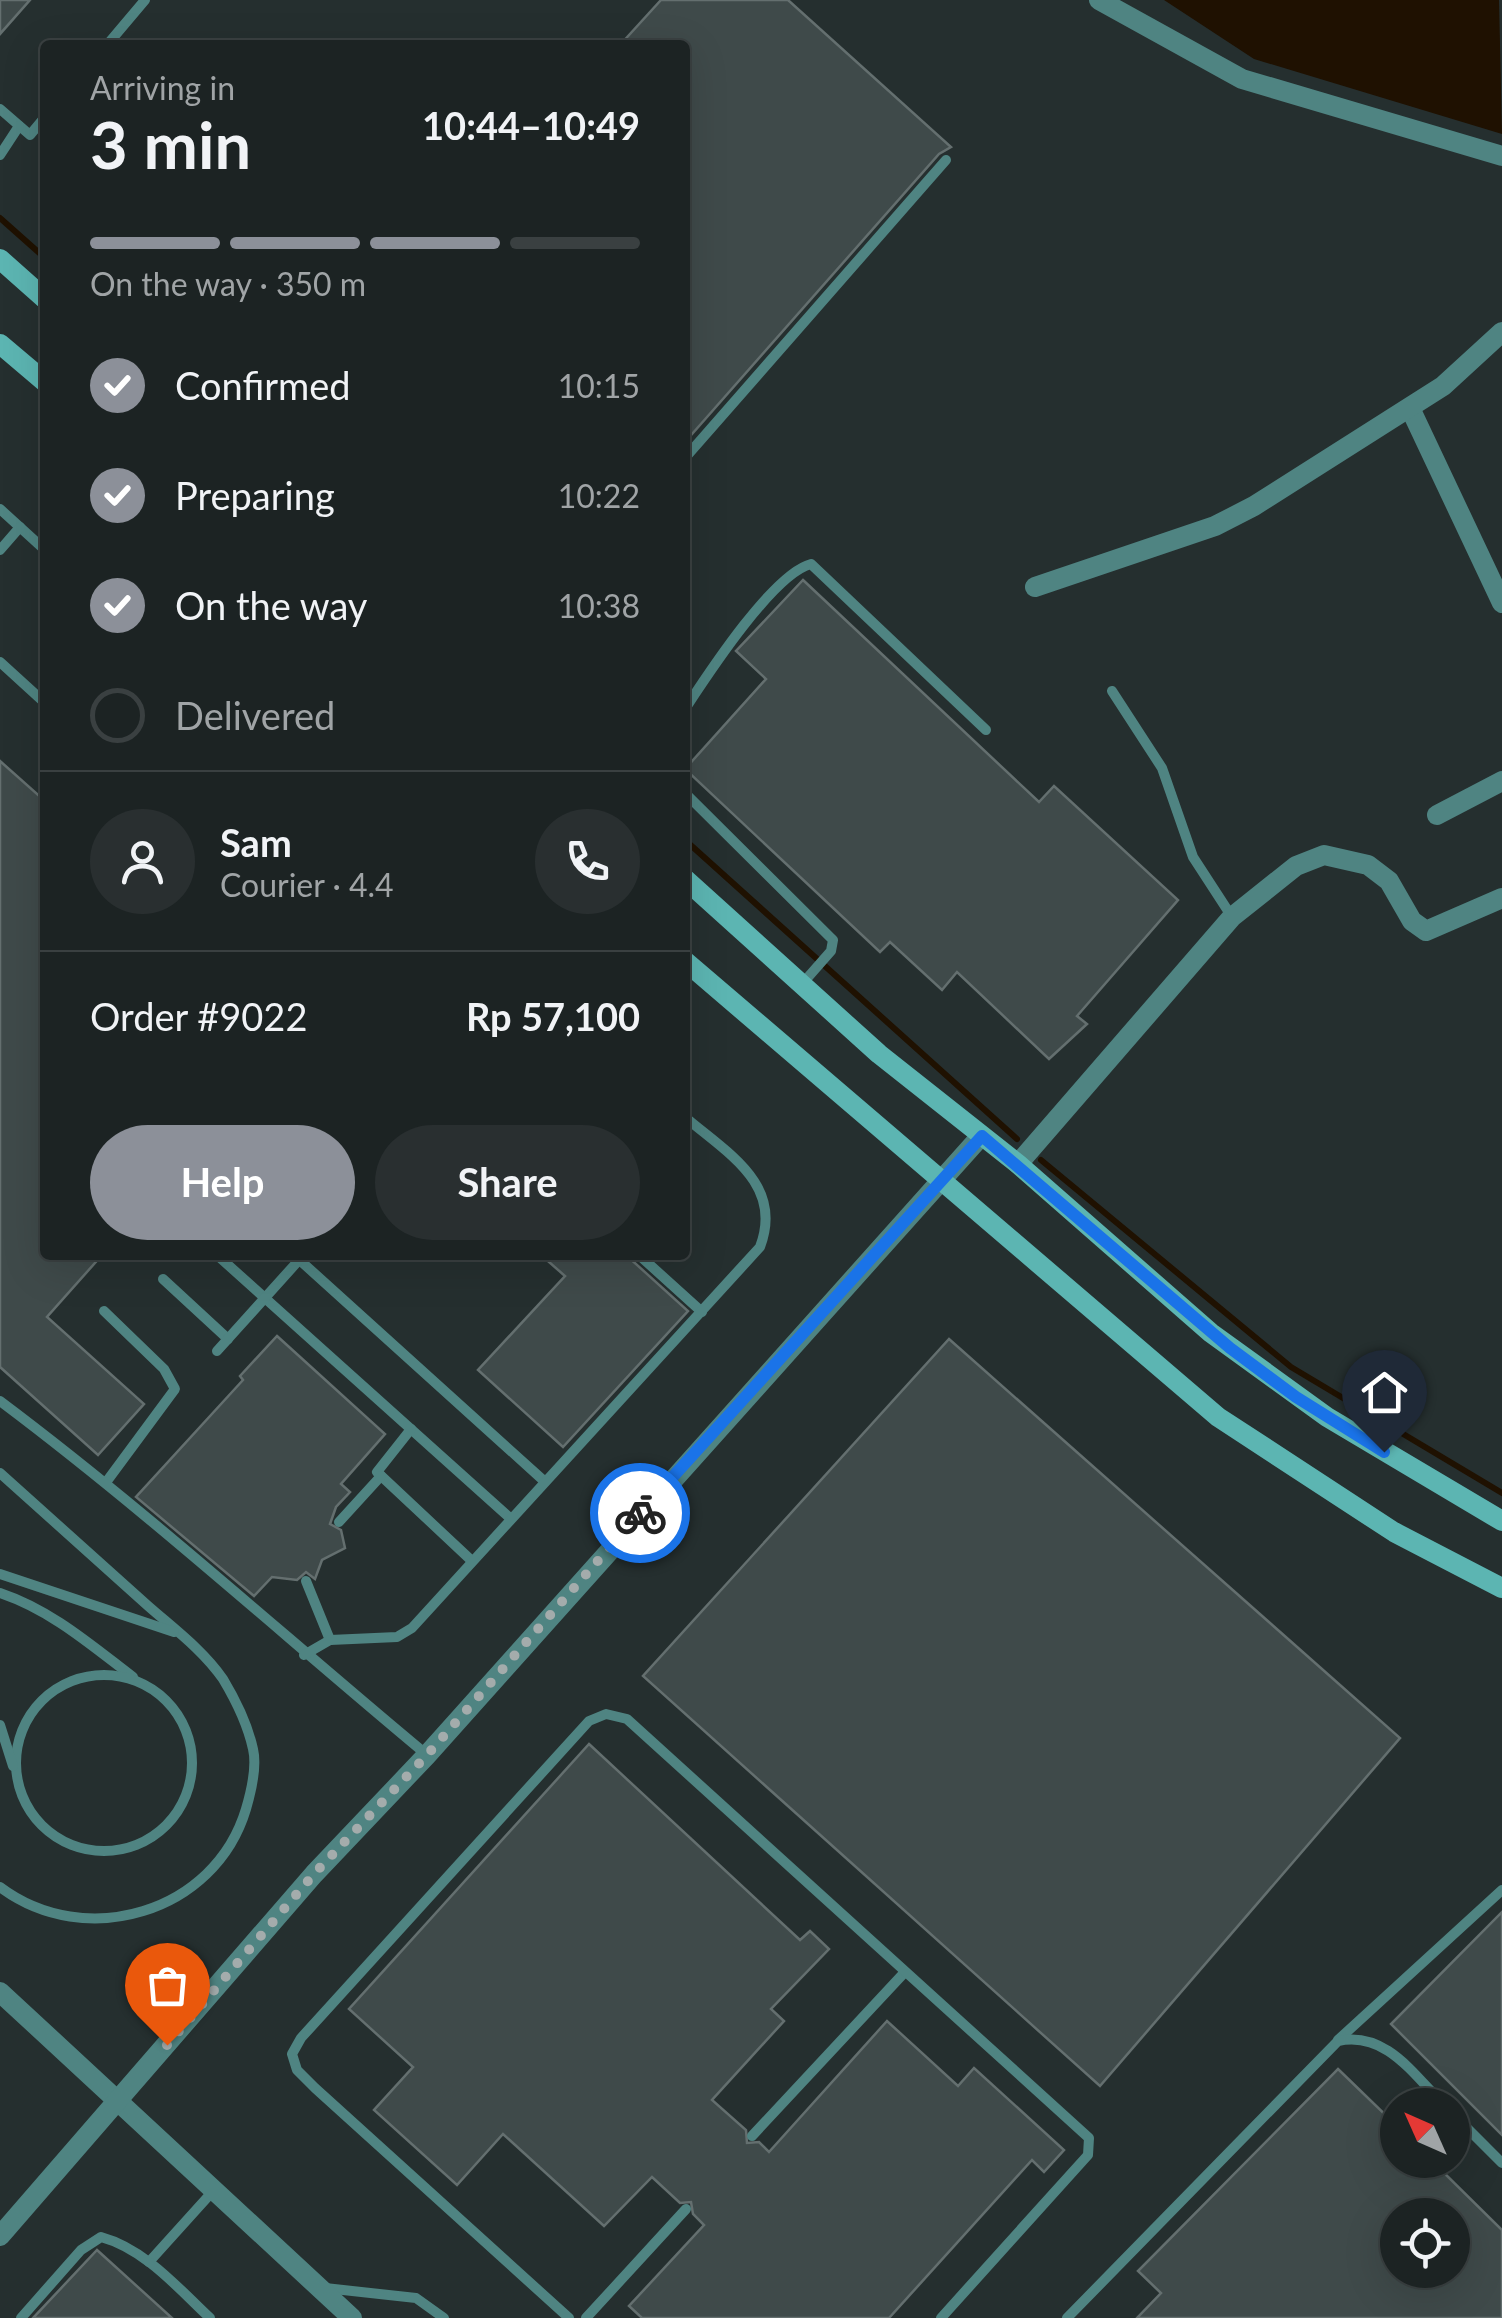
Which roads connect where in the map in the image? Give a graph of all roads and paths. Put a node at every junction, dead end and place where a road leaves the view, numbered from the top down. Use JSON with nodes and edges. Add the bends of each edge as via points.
{"nodes":[{"id":1,"x":146,"y":0,"type":"edge"},
{"id":2,"x":1100,"y":0,"type":"edge"},
{"id":3,"x":111,"y":40,"type":"edge"},
{"id":4,"x":0,"y":109,"type":"edge"},
{"id":5,"x":40,"y":123,"type":"edge"},
{"id":6,"x":19,"y":126,"type":"junction"},
{"id":7,"x":0,"y":155,"type":"edge"},
{"id":8,"x":1502,"y":156,"type":"edge"},
{"id":9,"x":946,"y":160,"type":"dead end"},
{"id":10,"x":0,"y":259,"type":"edge"},
{"id":11,"x":40,"y":295,"type":"edge"},
{"id":12,"x":1502,"y":332,"type":"edge"},
{"id":13,"x":0,"y":344,"type":"edge"},
{"id":14,"x":40,"y":378,"type":"edge"},
{"id":15,"x":1410,"y":408,"type":"junction"},
{"id":16,"x":690,"y":452,"type":"edge"},
{"id":17,"x":0,"y":509,"type":"edge"},
{"id":18,"x":20,"y":527,"type":"junction"},
{"id":19,"x":40,"y":545,"type":"edge"},
{"id":20,"x":0,"y":550,"type":"edge"},
{"id":21,"x":1036,"y":587,"type":"dead end"},
{"id":22,"x":1502,"y":603,"type":"edge"},
{"id":23,"x":0,"y":662,"type":"edge"},
{"id":24,"x":1112,"y":691,"type":"dead end"},
{"id":25,"x":40,"y":698,"type":"edge"},
{"id":26,"x":690,"y":701,"type":"edge"},
{"id":27,"x":986,"y":730,"type":"dead end"},
{"id":28,"x":1502,"y":781,"type":"edge"},
{"id":29,"x":690,"y":798,"type":"edge"},
{"id":30,"x":1437,"y":816,"type":"dead end"},
{"id":31,"x":690,"y":882,"type":"edge"},
{"id":32,"x":1502,"y":898,"type":"edge"},
{"id":33,"x":1232,"y":916,"type":"junction"},
{"id":34,"x":690,"y":965,"type":"edge"},
{"id":35,"x":808,"y":977,"type":"junction"},
{"id":36,"x":690,"y":1122,"type":"edge"},
{"id":37,"x":982,"y":1136,"type":"junction"},
{"id":38,"x":1018,"y":1164,"type":"junction"},
{"id":39,"x":942,"y":1178,"type":"junction"},
{"id":40,"x":223,"y":1260,"type":"edge"},
{"id":41,"x":294,"y":1260,"type":"edge"},
{"id":42,"x":299,"y":1260,"type":"edge"},
{"id":43,"x":645,"y":1260,"type":"edge"},
{"id":44,"x":163,"y":1278,"type":"dead end"},
{"id":45,"x":265,"y":1298,"type":"junction"},
{"id":46,"x":104,"y":1311,"type":"dead end"},
{"id":47,"x":702,"y":1312,"type":"junction"},
{"id":48,"x":228,"y":1339,"type":"junction"},
{"id":49,"x":216,"y":1351,"type":"dead end"},
{"id":50,"x":0,"y":1401,"type":"edge"},
{"id":51,"x":411,"y":1429,"type":"junction"},
{"id":52,"x":0,"y":1473,"type":"edge"},
{"id":53,"x":381,"y":1476,"type":"junction"},
{"id":54,"x":543,"y":1480,"type":"junction"},
{"id":55,"x":107,"y":1481,"type":"junction"},
{"id":56,"x":510,"y":1518,"type":"junction"},
{"id":57,"x":1502,"y":1521,"type":"edge"},
{"id":58,"x":339,"y":1522,"type":"dead end"},
{"id":59,"x":472,"y":1561,"type":"junction"},
{"id":60,"x":0,"y":1574,"type":"edge"},
{"id":61,"x":306,"y":1581,"type":"dead end"},
{"id":62,"x":1502,"y":1588,"type":"edge"},
{"id":63,"x":0,"y":1593,"type":"edge"},
{"id":64,"x":180,"y":1634,"type":"junction"},
{"id":65,"x":330,"y":1640,"type":"junction"},
{"id":66,"x":304,"y":1655,"type":"junction"},
{"id":67,"x":133,"y":1678,"type":"junction"},
{"id":68,"x":0,"y":1726,"type":"edge"},
{"id":69,"x":427,"y":1755,"type":"junction"},
{"id":70,"x":16,"y":1776,"type":"junction"},
{"id":71,"x":0,"y":1887,"type":"edge"},
{"id":72,"x":1502,"y":1890,"type":"edge"},
{"id":73,"x":904,"y":1972,"type":"junction"},
{"id":74,"x":3,"y":1997,"type":"edge"},
{"id":75,"x":1338,"y":2041,"type":"junction"},
{"id":76,"x":1426,"y":2088,"type":"edge"},
{"id":77,"x":118,"y":2102,"type":"junction"},
{"id":78,"x":1470,"y":2132,"type":"edge"},
{"id":79,"x":752,"y":2136,"type":"dead end"},
{"id":80,"x":1502,"y":2163,"type":"edge"},
{"id":81,"x":214,"y":2190,"type":"junction"},
{"id":82,"x":686,"y":2208,"type":"dead end"},
{"id":83,"x":0,"y":2236,"type":"edge"},
{"id":84,"x":150,"y":2262,"type":"junction"},
{"id":85,"x":319,"y":2288,"type":"junction"},
{"id":86,"x":21,"y":2318,"type":"edge"},
{"id":87,"x":210,"y":2318,"type":"edge"},
{"id":88,"x":352,"y":2318,"type":"edge"},
{"id":89,"x":444,"y":2318,"type":"edge"},
{"id":90,"x":569,"y":2318,"type":"edge"},
{"id":91,"x":586,"y":2318,"type":"edge"},
{"id":92,"x":941,"y":2318,"type":"edge"},
{"id":93,"x":1067,"y":2318,"type":"edge"}],
"edges":[{"from":1,"to":3,"type":"lane"},
{"from":2,"to":8,"type":"street","via":[[1242,79]]},
{"from":4,"to":6,"type":"lane"},
{"from":5,"to":6,"type":"lane","via":[[30,135]]},
{"from":6,"to":7,"type":"lane"},
{"from":9,"to":16,"type":"lane"},
{"from":10,"to":11,"type":"street"},
{"from":12,"to":15,"type":"street","via":[[1486,352]]},
{"from":13,"to":14,"type":"street"},
{"from":15,"to":21,"type":"street","via":[[1215,526]]},
{"from":15,"to":22,"type":"street"},
{"from":17,"to":18,"type":"lane"},
{"from":18,"to":19,"type":"lane"},
{"from":18,"to":20,"type":"lane"},
{"from":23,"to":25,"type":"lane"},
{"from":24,"to":33,"type":"lane","via":[[1162,768],[1193,856]]},
{"from":26,"to":27,"type":"lane","via":[[749,619],[811,564]]},
{"from":28,"to":30,"type":"street"},
{"from":29,"to":35,"type":"lane","via":[[830,935],[834,944]]},
{"from":31,"to":35,"type":"street"},
{"from":32,"to":33,"type":"street","via":[[1426,931],[1379,871],[1324,856],[1296,866]]},
{"from":33,"to":38,"type":"street"},
{"from":34,"to":39,"type":"street","via":[[869,1123]]},
{"from":35,"to":37,"type":"street"},
{"from":36,"to":47,"type":"lane","via":[[754,1180],[768,1216],[760,1246]]},
{"from":37,"to":38,"type":"street"},
{"from":37,"to":39,"type":"street"},
{"from":38,"to":57,"type":"street","via":[[1248,1362]]},
{"from":39,"to":62,"type":"street","via":[[1218,1417],[1394,1532]]},
{"from":39,"to":69,"type":"street"},
{"from":40,"to":45,"type":"lane"},
{"from":41,"to":45,"type":"lane"},
{"from":42,"to":54,"type":"lane"},
{"from":43,"to":47,"type":"lane"},
{"from":44,"to":48,"type":"lane"},
{"from":45,"to":48,"type":"lane"},
{"from":45,"to":51,"type":"lane"},
{"from":46,"to":55,"type":"lane","via":[[175,1388]]},
{"from":47,"to":54,"type":"lane"},
{"from":48,"to":49,"type":"lane"},
{"from":50,"to":55,"type":"lane"},
{"from":51,"to":53,"type":"lane","via":[[380,1465]]},
{"from":51,"to":56,"type":"lane"},
{"from":52,"to":64,"type":"lane"},
{"from":53,"to":58,"type":"lane"},
{"from":53,"to":59,"type":"lane"},
{"from":54,"to":56,"type":"lane"},
{"from":55,"to":66,"type":"lane"},
{"from":56,"to":59,"type":"lane"},
{"from":59,"to":65,"type":"lane","via":[[412,1628],[397,1636]]},
{"from":60,"to":64,"type":"lane"},
{"from":61,"to":65,"type":"lane"},
{"from":63,"to":67,"type":"lane","via":[[68,1627]]},
{"from":64,"to":71,"type":"lane","via":[[221,1677],[254,1751],[248,1800],[232,1844],[204,1878],[178,1895],[112,1919],[56,1917]]},
{"from":65,"to":66,"type":"lane"},
{"from":66,"to":69,"type":"lane"},
{"from":67,"to":70,"type":"lane","via":[[79,1679],[34,1707],[18,1740]]},
{"from":67,"to":70,"type":"lane","via":[[163,1694],[184,1721],[194,1754],[190,1788],[174,1818],[147,1841],[115,1852],[80,1849],[50,1834],[27,1808]]},
{"from":68,"to":70,"type":"lane"},
{"from":69,"to":77,"type":"street","via":[[314,1874]]},
{"from":72,"to":75,"type":"lane"},
{"from":73,"to":79,"type":"lane"},
{"from":73,"to":90,"type":"lane","via":[[627,1719],[606,1714],[589,1722],[292,2054],[315,2088]]},
{"from":73,"to":92,"type":"lane","via":[[1062,2110],[1090,2144],[1088,2155]]},
{"from":74,"to":77,"type":"street"},
{"from":75,"to":76,"type":"lane","via":[[1358,2036],[1381,2044]]},
{"from":75,"to":93,"type":"lane"},
{"from":77,"to":81,"type":"street"},
{"from":77,"to":83,"type":"street"},
{"from":78,"to":80,"type":"lane"},
{"from":81,"to":84,"type":"lane"},
{"from":81,"to":85,"type":"street"},
{"from":82,"to":91,"type":"lane"},
{"from":84,"to":86,"type":"lane","via":[[101,2237]]},
{"from":84,"to":87,"type":"lane"},
{"from":85,"to":88,"type":"street"},
{"from":85,"to":89,"type":"lane","via":[[416,2298]]}]}
